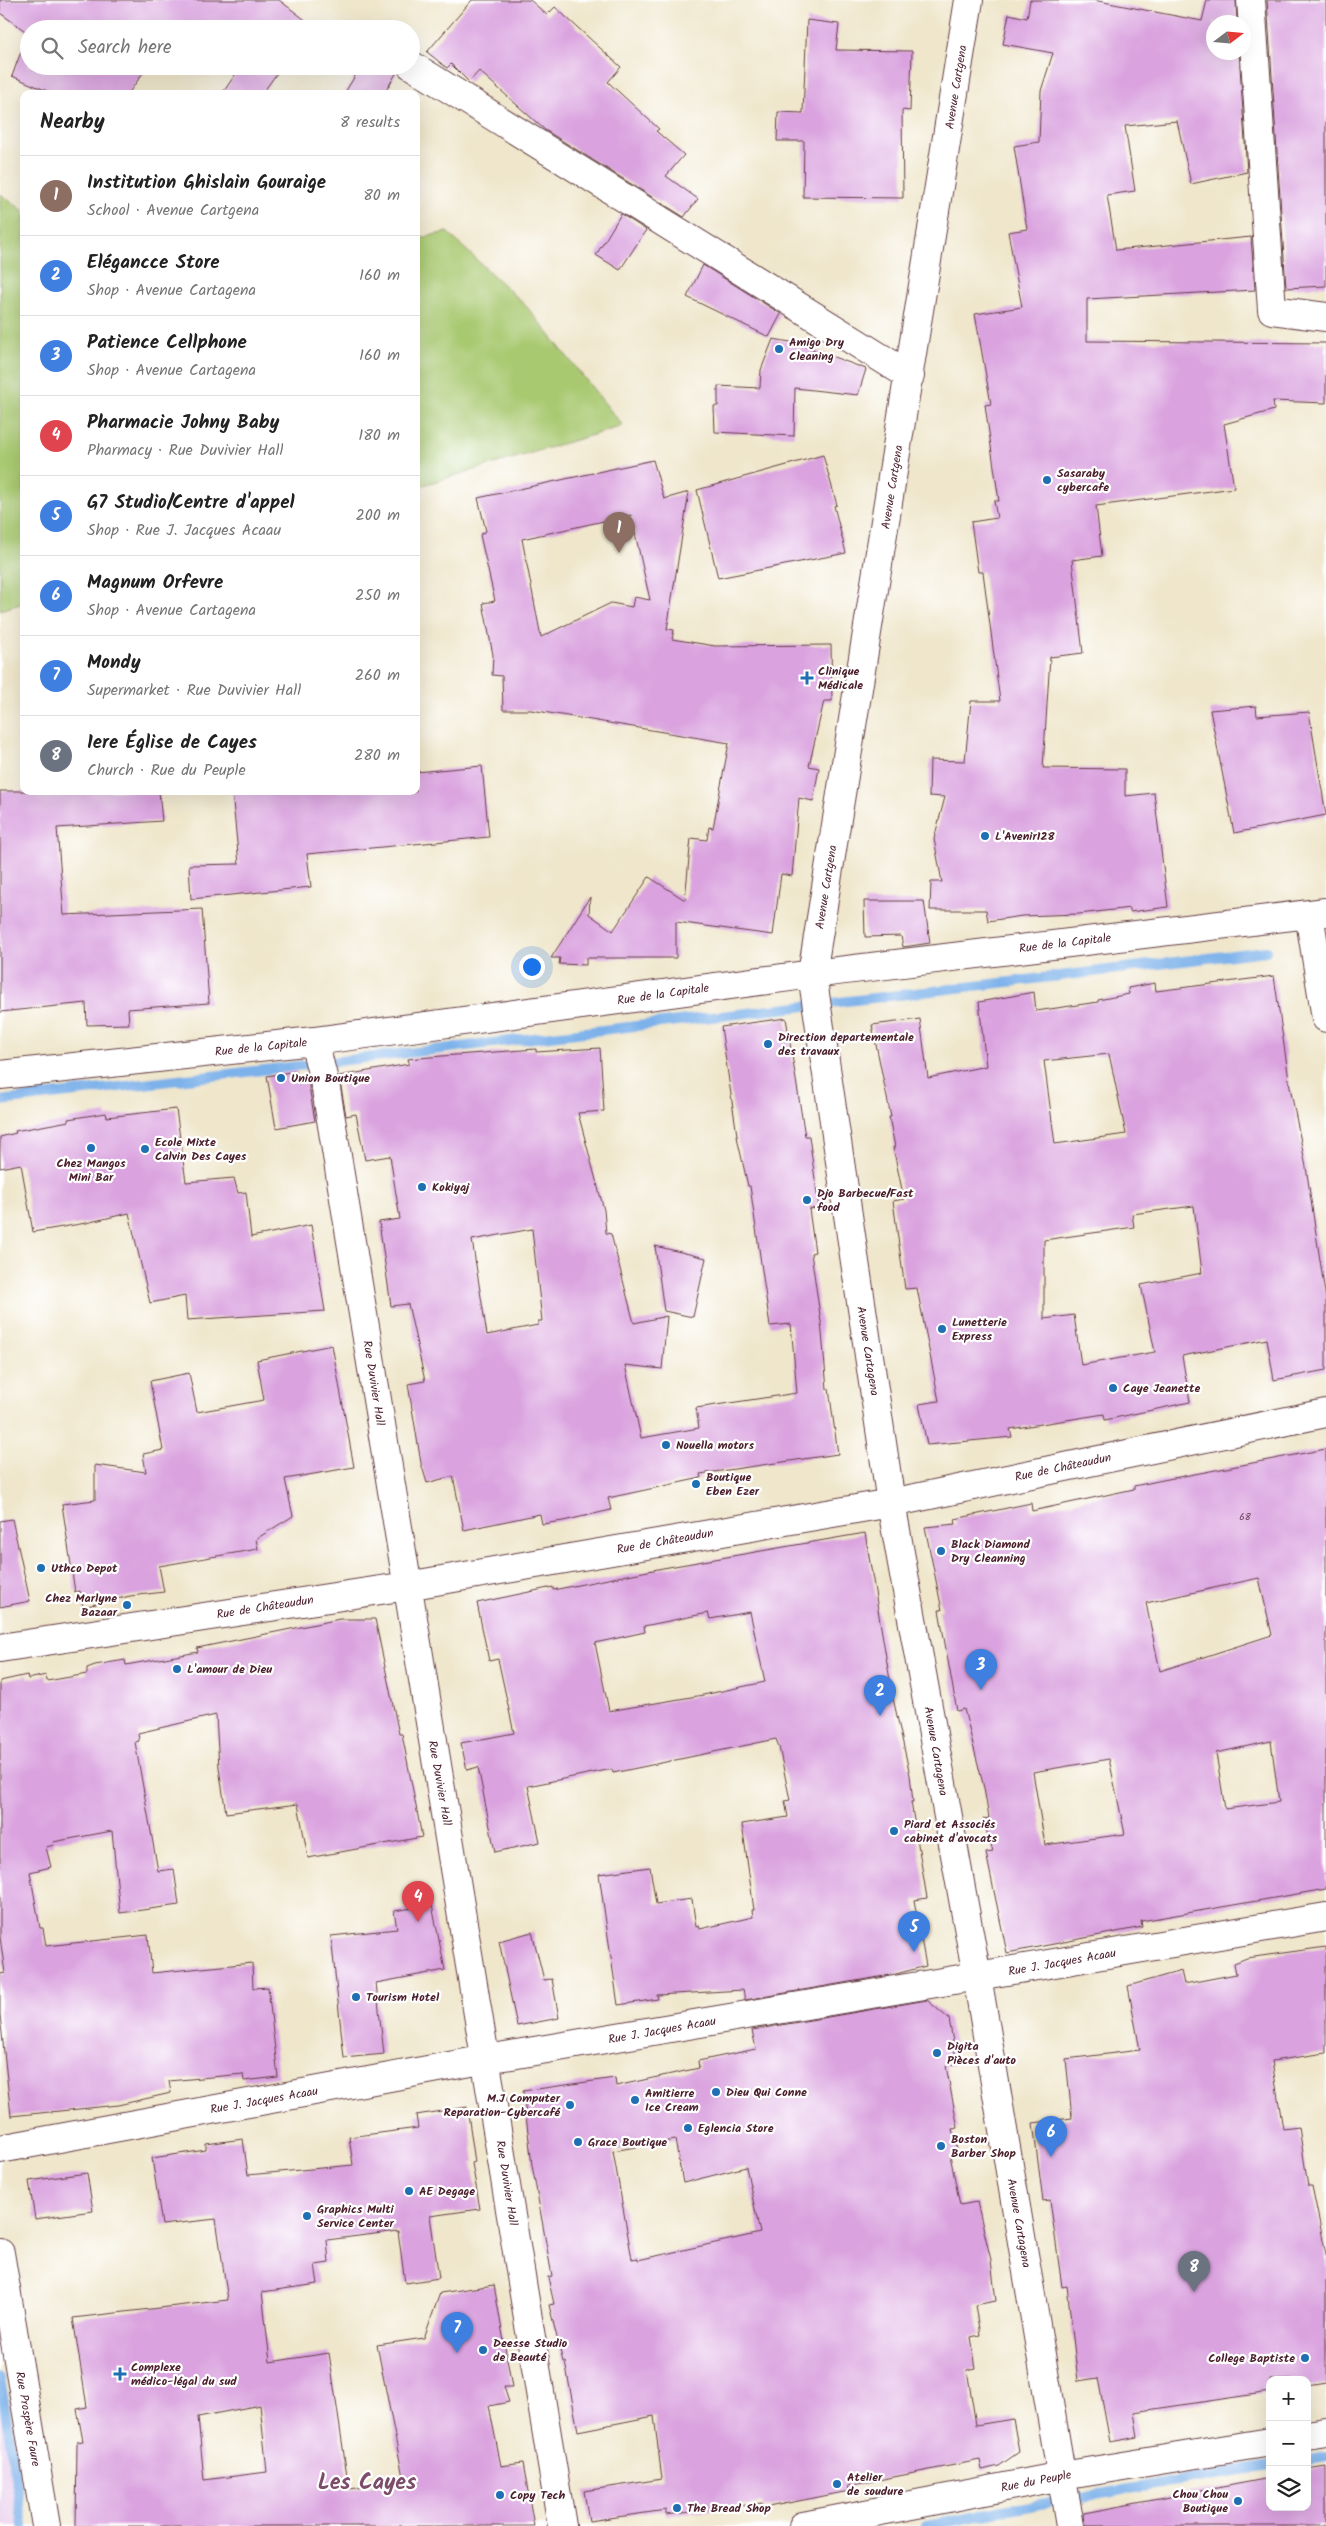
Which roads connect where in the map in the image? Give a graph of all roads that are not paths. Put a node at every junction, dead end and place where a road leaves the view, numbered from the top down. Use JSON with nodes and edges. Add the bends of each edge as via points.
{"nodes":[{"id":1,"x":969,"y":0,"type":"edge"},
{"id":2,"x":1252,"y":0,"type":"edge"},
{"id":3,"x":420,"y":71,"type":"edge"},
{"id":4,"x":1326,"y":317,"type":"edge"},
{"id":5,"x":910,"y":376,"type":"junction"},
{"id":6,"x":1318,"y":913,"type":"edge"},
{"id":7,"x":812,"y":974,"type":"junction"},
{"id":8,"x":1326,"y":1018,"type":"edge"},
{"id":9,"x":314,"y":1041,"type":"junction"},
{"id":10,"x":0,"y":1075,"type":"edge"},
{"id":11,"x":1326,"y":1413,"type":"edge"},
{"id":12,"x":891,"y":1503,"type":"junction"},
{"id":13,"x":407,"y":1586,"type":"junction"},
{"id":14,"x":0,"y":1648,"type":"edge"},
{"id":15,"x":1326,"y":1917,"type":"edge"},
{"id":16,"x":977,"y":1976,"type":"junction"},
{"id":17,"x":487,"y":2059,"type":"junction"},
{"id":18,"x":0,"y":2149,"type":"edge"},
{"id":19,"x":0,"y":2253,"type":"edge"},
{"id":20,"x":1326,"y":2432,"type":"edge"},
{"id":21,"x":1311,"y":2434,"type":"edge"},
{"id":22,"x":1266,"y":2443,"type":"edge"},
{"id":23,"x":1062,"y":2476,"type":"junction"},
{"id":24,"x":46,"y":2526,"type":"edge"},
{"id":25,"x":562,"y":2526,"type":"edge"},
{"id":26,"x":803,"y":2526,"type":"edge"},
{"id":27,"x":1070,"y":2526,"type":"edge"}],
"edges":[{"from":1,"to":5,"type":"street","name":"Avenue Cartgena"},
{"from":2,"to":4,"type":"street","via":[[1272,310]]},
{"from":3,"to":5,"type":"street"},
{"from":5,"to":7,"type":"street","name":"Avenue Cartgena"},
{"from":6,"to":7,"type":"street","name":"Rue de la Capitale"},
{"from":6,"to":8,"type":"street"},
{"from":7,"to":9,"type":"street","name":"Rue de la Capitale"},
{"from":7,"to":12,"type":"street","name":"Avenue Cartagena"},
{"from":9,"to":10,"type":"street","name":"Rue de la Capitale"},
{"from":9,"to":13,"type":"street","name":"Rue Duvivier Hall","via":[[326,1089]]},
{"from":11,"to":12,"type":"street","name":"Rue de Châteaudun"},
{"from":12,"to":13,"type":"street","name":"Rue de Châteaudun"},
{"from":12,"to":16,"type":"street","name":"Avenue Cartagena"},
{"from":13,"to":14,"type":"street","name":"Rue de Châteaudun"},
{"from":13,"to":17,"type":"street","name":"Rue Duvivier Hall"},
{"from":15,"to":16,"type":"street","name":"Rue J. Jacques Acaau"},
{"from":16,"to":17,"type":"street","name":"Rue J. Jacques Acaau"},
{"from":16,"to":23,"type":"street","name":"Avenue Cartagena"},
{"from":17,"to":18,"type":"street","name":"Rue J. Jacques Acaau"},
{"from":17,"to":25,"type":"street","name":"Rue Duvivier Hall"},
{"from":19,"to":24,"type":"street","name":"Rue Prospère Faure"},
{"from":20,"to":21,"type":"street"},
{"from":22,"to":23,"type":"street","name":"Rue du Peuple"},
{"from":23,"to":26,"type":"street","name":"Rue du Peuple"},
{"from":23,"to":27,"type":"street","name":"Avenue Cartagena"}]}
